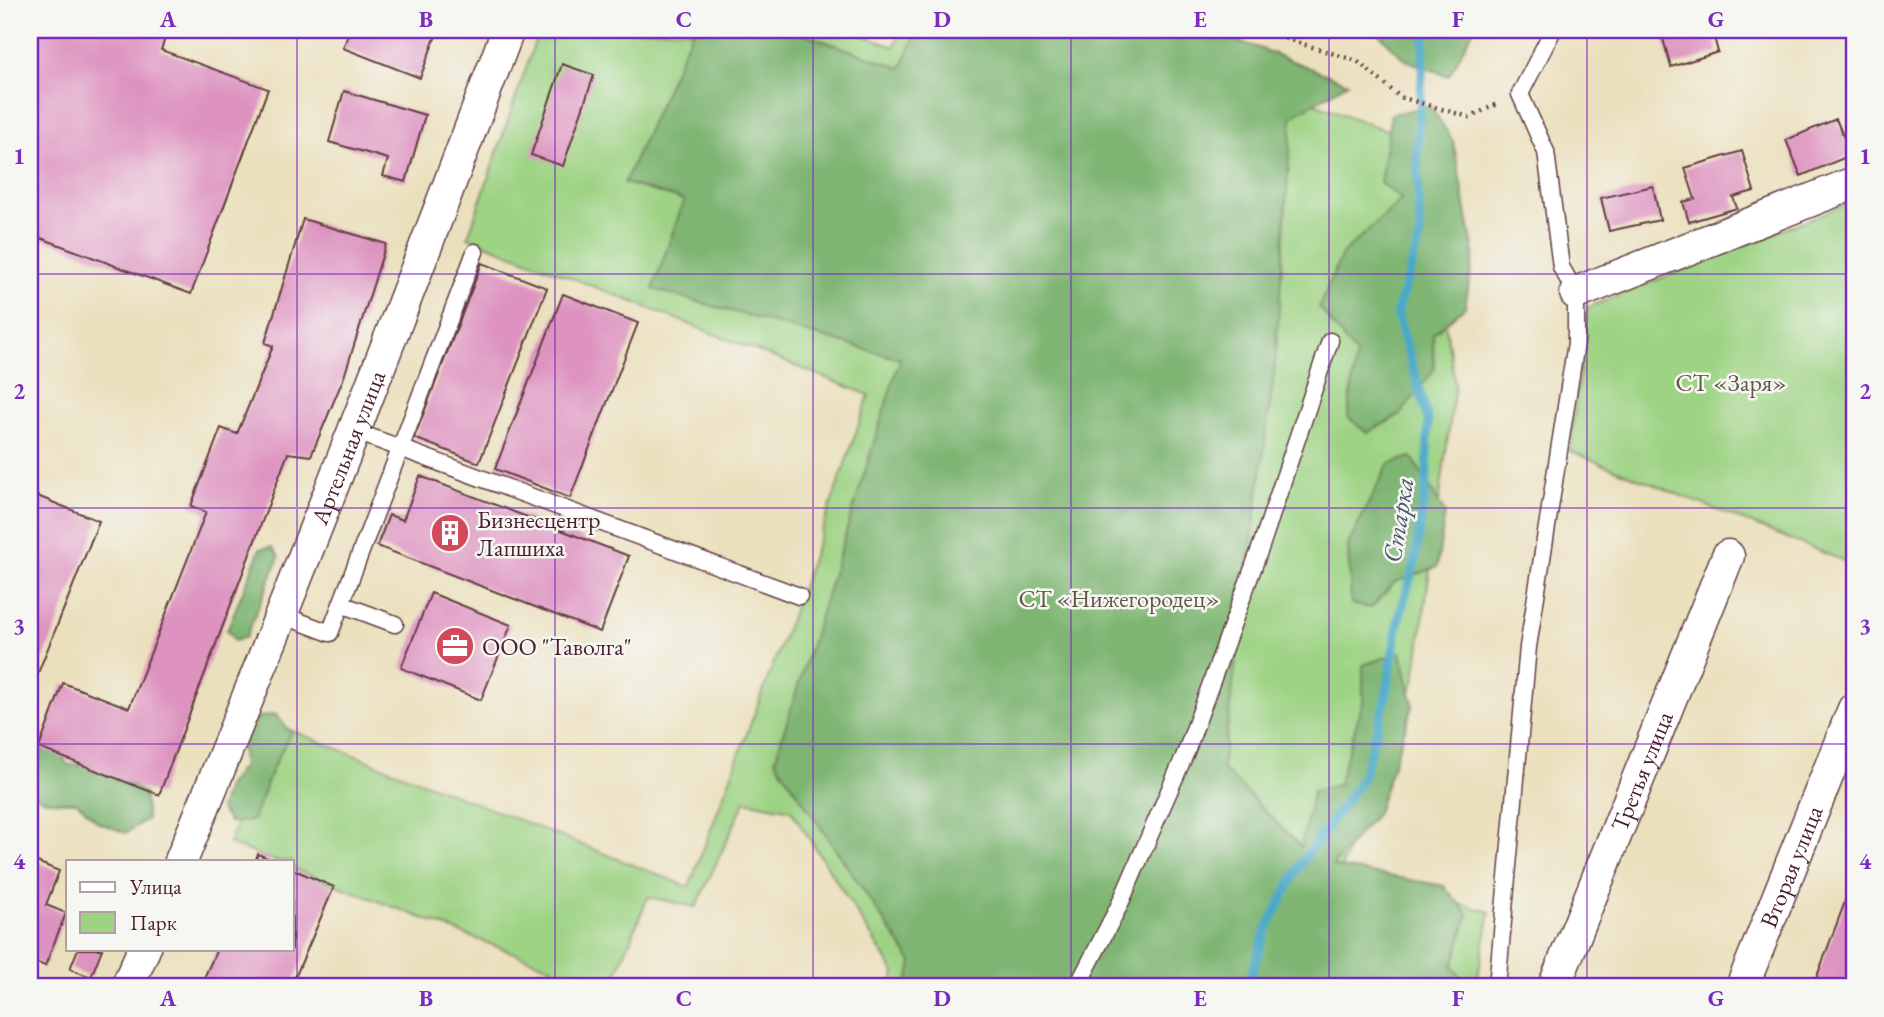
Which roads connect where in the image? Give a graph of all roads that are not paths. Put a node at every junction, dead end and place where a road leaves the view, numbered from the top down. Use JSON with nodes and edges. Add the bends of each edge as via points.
{"nodes":[{"id":1,"x":508,"y":30,"type":"edge"},
{"id":2,"x":1553,"y":30,"type":"edge"},
{"id":3,"x":1854,"y":183,"type":"edge"},
{"id":4,"x":475,"y":252,"type":"dead end"},
{"id":5,"x":1576,"y":293,"type":"junction"},
{"id":6,"x":1330,"y":341,"type":"dead end"},
{"id":7,"x":354,"y":431,"type":"junction"},
{"id":8,"x":401,"y":449,"type":"junction"},
{"id":9,"x":1728,"y":556,"type":"dead end"},
{"id":10,"x":799,"y":596,"type":"dead end"},
{"id":11,"x":341,"y":604,"type":"junction"},
{"id":12,"x":282,"y":615,"type":"junction"},
{"id":13,"x":395,"y":624,"type":"dead end"},
{"id":14,"x":1854,"y":709,"type":"edge"},
{"id":15,"x":181,"y":860,"type":"edge"},
{"id":16,"x":144,"y":950,"type":"edge"},
{"id":17,"x":127,"y":987,"type":"edge"},
{"id":18,"x":1077,"y":987,"type":"edge"},
{"id":19,"x":1497,"y":987,"type":"edge"},
{"id":20,"x":1555,"y":987,"type":"edge"},
{"id":21,"x":1742,"y":987,"type":"edge"}],
"edges":[{"from":1,"to":7,"type":"street","name":"Артельная улица"},
{"from":2,"to":5,"type":"lane","via":[[1520,94],[1546,152],[1561,267]]},
{"from":3,"to":5,"type":"street"},
{"from":4,"to":8,"type":"lane"},
{"from":5,"to":19,"type":"lane","via":[[1576,343],[1528,647]]},
{"from":6,"to":18,"type":"lane","via":[[1186,752],[1119,906]]},
{"from":7,"to":8,"type":"lane"},
{"from":7,"to":12,"type":"street","name":"Артельная улица"},
{"from":8,"to":10,"type":"lane"},
{"from":8,"to":11,"type":"lane"},
{"from":9,"to":20,"type":"street","name":"Третья улица"},
{"from":11,"to":12,"type":"lane","via":[[330,634]]},
{"from":11,"to":13,"type":"lane"},
{"from":12,"to":15,"type":"street","name":"Артельная улица"},
{"from":14,"to":21,"type":"street","name":"Вторая улица"},
{"from":16,"to":17,"type":"street"}]}
